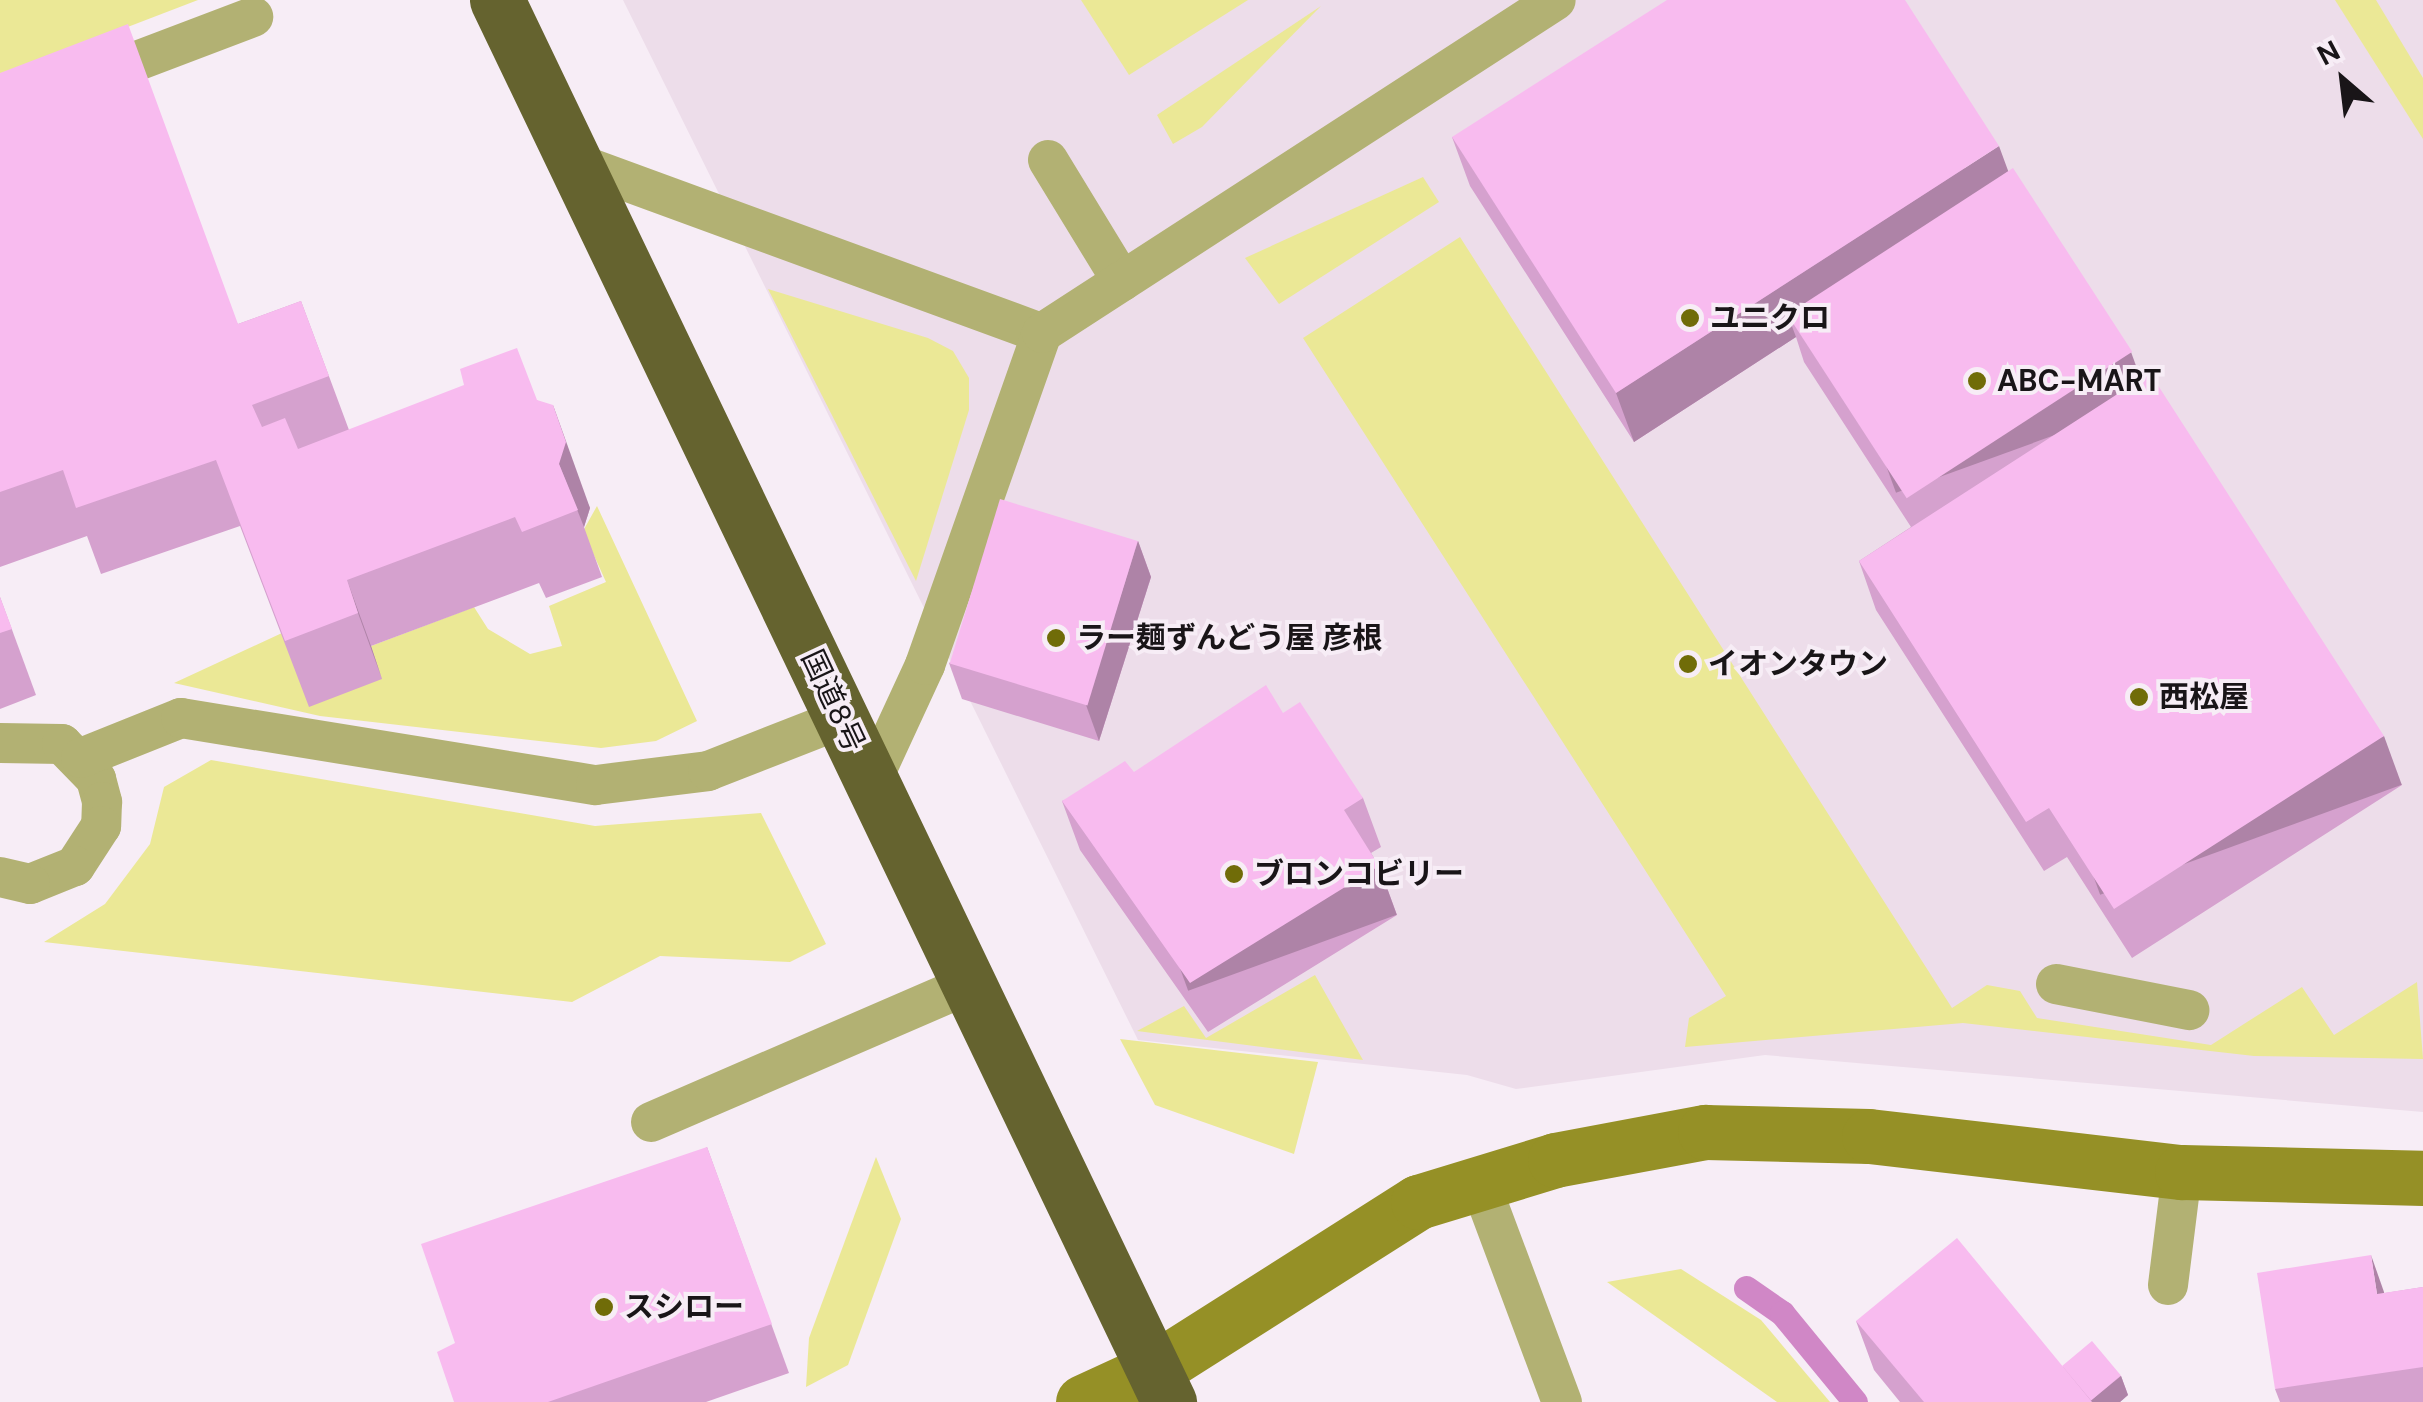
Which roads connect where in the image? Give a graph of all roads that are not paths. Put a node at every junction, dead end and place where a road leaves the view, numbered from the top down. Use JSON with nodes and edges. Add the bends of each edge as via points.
{"nodes":[{"id":1,"x":498,"y":0,"type":"edge"},
{"id":2,"x":1556,"y":0,"type":"edge"},
{"id":3,"x":253,"y":17,"type":"dead end"},
{"id":4,"x":0,"y":113,"type":"edge"},
{"id":5,"x":1048,"y":160,"type":"dead end"},
{"id":6,"x":579,"y":164,"type":"junction"},
{"id":7,"x":1122,"y":281,"type":"junction"},
{"id":8,"x":1042,"y":334,"type":"junction"},
{"id":9,"x":841,"y":719,"type":"junction"},
{"id":10,"x":0,"y":743,"type":"edge"},
{"id":11,"x":81,"y":758,"type":"junction"},
{"id":12,"x":871,"y":782,"type":"junction"},
{"id":13,"x":0,"y":877,"type":"edge"},
{"id":14,"x":967,"y":984,"type":"junction"},
{"id":15,"x":2056,"y":984,"type":"dead end"},
{"id":16,"x":2189,"y":1010,"type":"dead end"},
{"id":17,"x":651,"y":1122,"type":"dead end"},
{"id":18,"x":2182,"y":1172,"type":"junction"},
{"id":19,"x":2423,"y":1178,"type":"edge"},
{"id":20,"x":1480,"y":1183,"type":"junction"},
{"id":21,"x":2168,"y":1286,"type":"dead end"},
{"id":22,"x":1162,"y":1385,"type":"edge"},
{"id":23,"x":1083,"y":1402,"type":"edge"},
{"id":24,"x":1562,"y":1402,"type":"edge"}],
"edges":[{"from":1,"to":6,"type":"highway","name":"国道8号"},
{"from":2,"to":7,"type":"lane"},
{"from":3,"to":4,"type":"lane"},
{"from":5,"to":7,"type":"lane"},
{"from":6,"to":8,"type":"lane"},
{"from":6,"to":9,"type":"highway","name":"国道8号"},
{"from":7,"to":8,"type":"lane"},
{"from":8,"to":12,"type":"lane","via":[[924,665]]},
{"from":9,"to":11,"type":"lane","via":[[708,771],[596,785],[181,718]]},
{"from":9,"to":12,"type":"highway","name":"国道8号"},
{"from":10,"to":11,"type":"lane","via":[[40,737]]},
{"from":11,"to":13,"type":"lane","via":[[102,802],[91,848],[54,878]]},
{"from":12,"to":14,"type":"highway","name":"国道8号"},
{"from":14,"to":17,"type":"lane"},
{"from":14,"to":22,"type":"highway","name":"国道8号"},
{"from":15,"to":16,"type":"lane"},
{"from":18,"to":19,"type":"street"},
{"from":18,"to":20,"type":"street","via":[[1869,1136],[1705,1132]]},
{"from":18,"to":21,"type":"lane"},
{"from":20,"to":22,"type":"street","via":[[1418,1202]]},
{"from":20,"to":24,"type":"lane"},
{"from":22,"to":23,"type":"street"}]}
